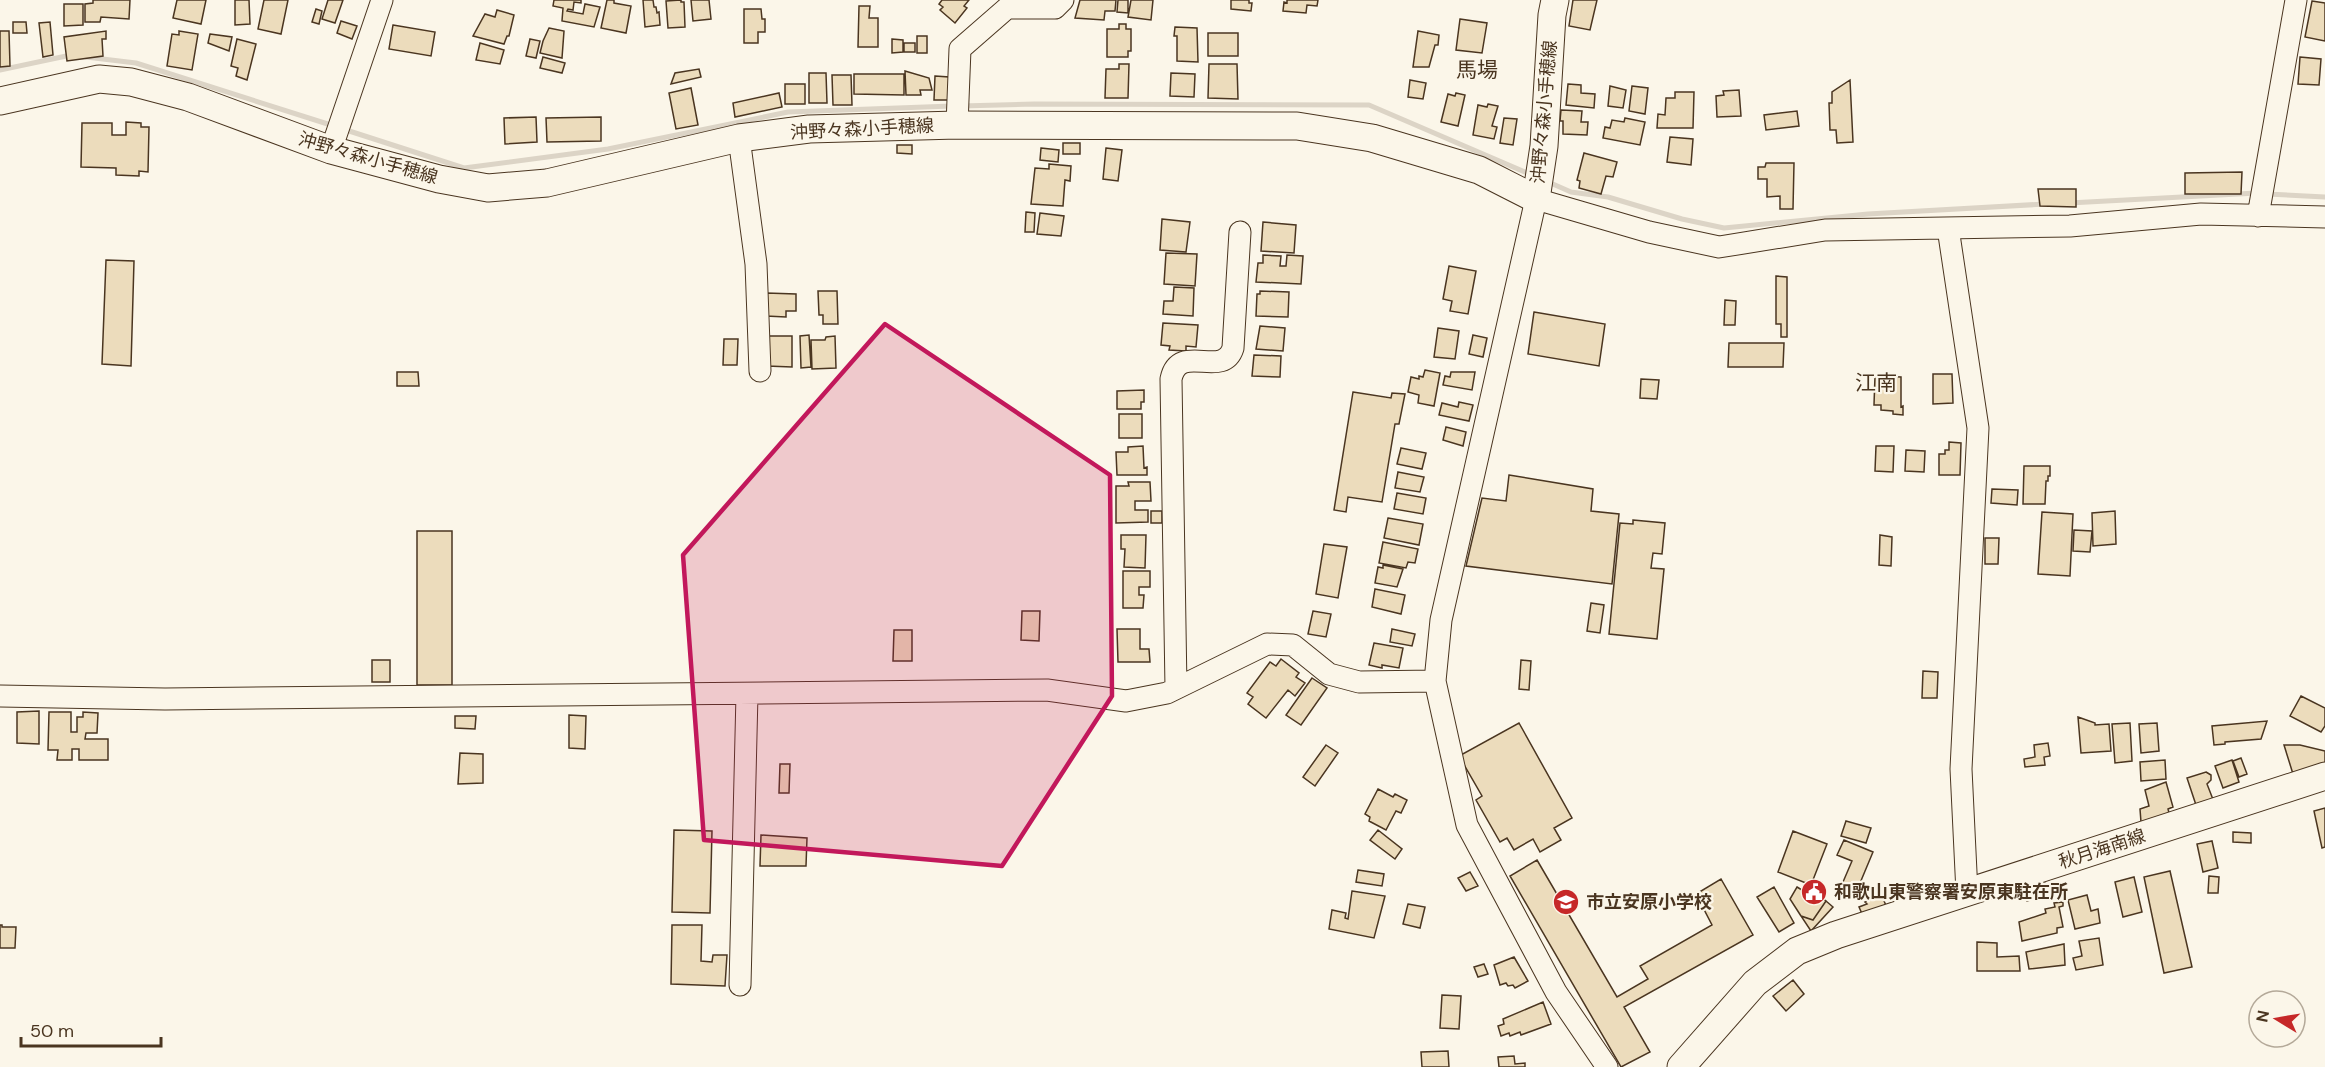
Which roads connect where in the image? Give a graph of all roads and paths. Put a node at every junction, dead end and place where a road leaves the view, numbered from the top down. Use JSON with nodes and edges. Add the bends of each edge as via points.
{"nodes":[{"id":1,"x":382,"y":0,"type":"edge"},
{"id":2,"x":1064,"y":0,"type":"edge"},
{"id":3,"x":1555,"y":0,"type":"edge"},
{"id":4,"x":2296,"y":0,"type":"edge"},
{"id":5,"x":0,"y":101,"type":"edge"},
{"id":6,"x":957,"y":125,"type":"junction"},
{"id":7,"x":739,"y":138,"type":"junction"},
{"id":8,"x":331,"y":150,"type":"junction"},
{"id":9,"x":1536,"y":199,"type":"junction"},
{"id":10,"x":2258,"y":216,"type":"junction"},
{"id":11,"x":2325,"y":217,"type":"edge"},
{"id":12,"x":1948,"y":228,"type":"junction"},
{"id":13,"x":1240,"y":232,"type":"dead end"},
{"id":14,"x":760,"y":371,"type":"dead end"},
{"id":15,"x":1435,"y":681,"type":"junction"},
{"id":16,"x":1176,"y":688,"type":"junction"},
{"id":17,"x":747,"y":694,"type":"junction"},
{"id":18,"x":0,"y":696,"type":"edge"},
{"id":19,"x":2325,"y":776,"type":"edge"},
{"id":20,"x":1967,"y":893,"type":"junction"},
{"id":21,"x":740,"y":985,"type":"dead end"},
{"id":22,"x":1607,"y":1067,"type":"edge"},
{"id":23,"x":1681,"y":1067,"type":"edge"}],
"edges":[{"from":1,"to":8,"type":"street"},
{"from":2,"to":6,"type":"street","via":[[1055,8],[1007,8],[960,49]]},
{"from":3,"to":9,"type":"main road","name":"沖野々森小手穂線"},
{"from":4,"to":10,"type":"street"},
{"from":5,"to":8,"type":"main road","name":"沖野々森小手穂線","via":[[99,79],[131,82],[188,97]]},
{"from":6,"to":7,"type":"main road","name":"沖野々森小手穂線","via":[[809,129]]},
{"from":6,"to":9,"type":"main road","name":"沖野々森小手穂線","via":[[1297,126],[1383,141],[1479,170]]},
{"from":7,"to":8,"type":"main road","name":"沖野々森小手穂線","via":[[547,183],[488,188]]},
{"from":7,"to":14,"type":"street","via":[[756,264]]},
{"from":9,"to":12,"type":"street","via":[[1649,232],[1719,247],[1825,230]]},
{"from":9,"to":15,"type":"street","via":[[1441,620]]},
{"from":10,"to":11,"type":"street"},
{"from":10,"to":12,"type":"street","via":[[2201,214],[2070,226]]},
{"from":12,"to":20,"type":"street","via":[[1978,428],[1961,769]]},
{"from":13,"to":16,"type":"street","via":[[1231,356],[1225,361],[1180,363],[1173,369],[1171,379]]},
{"from":15,"to":16,"type":"street","via":[[1359,682],[1329,674],[1293,645],[1267,644]]},
{"from":15,"to":22,"type":"street","via":[[1467,825],[1556,992]]},
{"from":16,"to":17,"type":"street","via":[[1126,701],[1047,690]]},
{"from":17,"to":18,"type":"street","via":[[165,699]]},
{"from":17,"to":21,"type":"street"},
{"from":19,"to":20,"type":"main road","name":"秋月海南線"},
{"from":20,"to":23,"type":"main road","name":"秋月海南線","via":[[1797,951],[1755,982]]}]}
